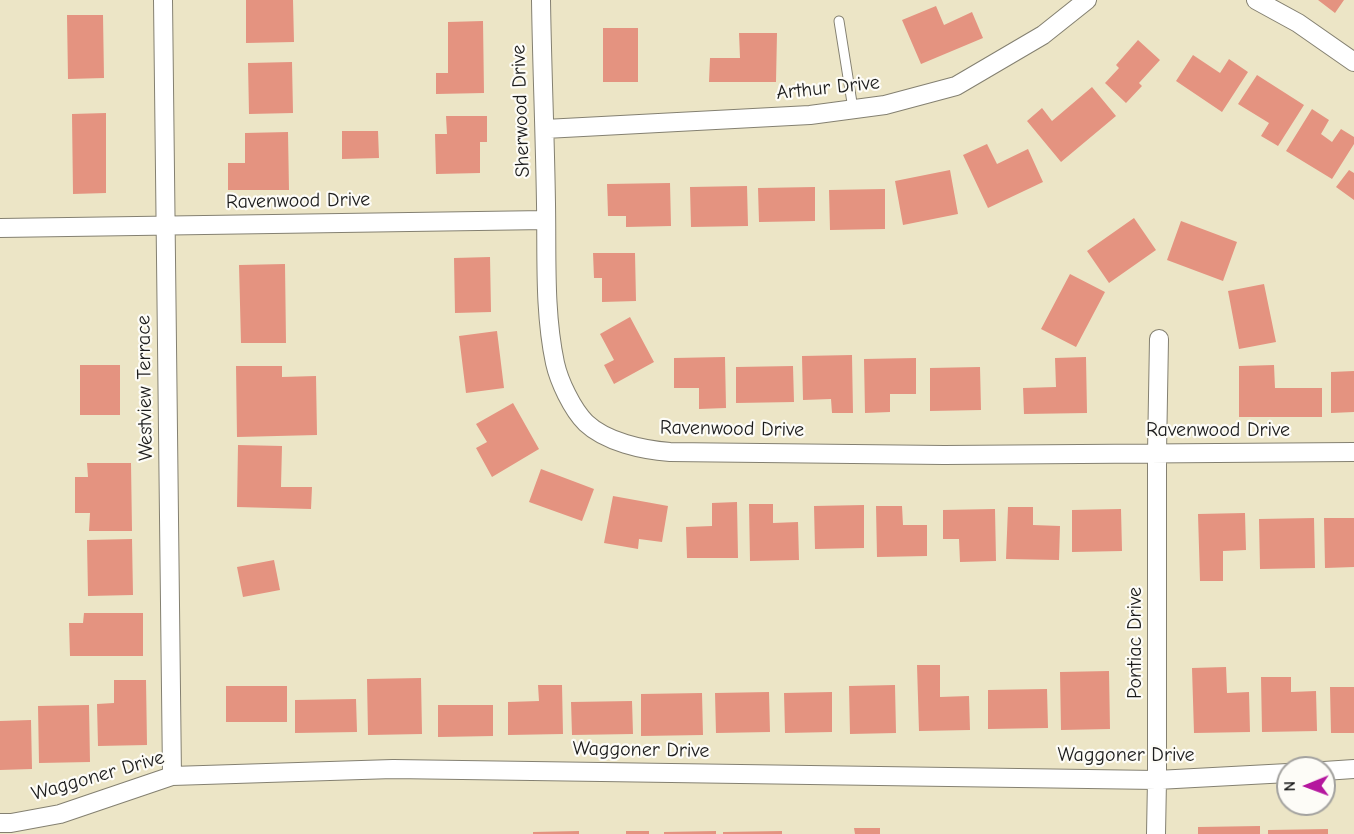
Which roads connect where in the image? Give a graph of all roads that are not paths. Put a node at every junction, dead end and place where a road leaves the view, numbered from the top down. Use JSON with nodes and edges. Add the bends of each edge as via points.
{"nodes":[{"id":1,"x":163,"y":0,"type":"edge"},
{"id":2,"x":541,"y":0,"type":"edge"},
{"id":3,"x":1087,"y":0,"type":"edge"},
{"id":4,"x":1256,"y":0,"type":"edge"},
{"id":5,"x":839,"y":21,"type":"dead end"},
{"id":6,"x":1354,"y":62,"type":"edge"},
{"id":7,"x":853,"y":109,"type":"junction"},
{"id":8,"x":545,"y":129,"type":"junction"},
{"id":9,"x":546,"y":220,"type":"junction"},
{"id":10,"x":165,"y":226,"type":"junction"},
{"id":11,"x":0,"y":228,"type":"edge"},
{"id":12,"x":1159,"y":339,"type":"dead end"},
{"id":13,"x":1354,"y":452,"type":"edge"},
{"id":14,"x":1157,"y":453,"type":"junction"},
{"id":15,"x":1354,"y":770,"type":"edge"},
{"id":16,"x":1336,"y":771,"type":"edge"},
{"id":17,"x":1276,"y":774,"type":"edge"},
{"id":18,"x":172,"y":776,"type":"junction"},
{"id":19,"x":1157,"y":780,"type":"junction"},
{"id":20,"x":0,"y":822,"type":"edge"},
{"id":21,"x":1156,"y":834,"type":"edge"}],
"edges":[{"from":1,"to":10,"type":"street","name":"Westview Terrace"},
{"from":2,"to":8,"type":"street","name":"Sherwood Drive"},
{"from":3,"to":7,"type":"street","name":"Arthur Drive","via":[[1043,35],[956,86],[885,105]]},
{"from":4,"to":6,"type":"street","via":[[1298,23]]},
{"from":5,"to":7,"type":"lane"},
{"from":7,"to":8,"type":"street","name":"Arthur Drive"},
{"from":8,"to":9,"type":"street","name":"Sherwood Drive"},
{"from":9,"to":10,"type":"street","name":"Ravenwood Drive"},
{"from":9,"to":14,"type":"street","name":"Ravenwood Drive","via":[[548,309],[555,366],[574,406],[586,423],[603,435],[670,452]]},
{"from":10,"to":11,"type":"street","name":"Ravenwood Drive"},
{"from":10,"to":18,"type":"street","name":"Westview Terrace"},
{"from":12,"to":14,"type":"street","name":"Pontiac Drive"},
{"from":13,"to":14,"type":"street","name":"Ravenwood Drive"},
{"from":14,"to":19,"type":"street","name":"Pontiac Drive"},
{"from":15,"to":16,"type":"street"},
{"from":17,"to":19,"type":"street","name":"Waggoner Drive"},
{"from":18,"to":19,"type":"street","name":"Waggoner Drive","via":[[393,769]]},
{"from":18,"to":20,"type":"street","name":"Waggoner Drive","via":[[60,814]]},
{"from":19,"to":21,"type":"street","name":"Pontiac Drive"}]}
